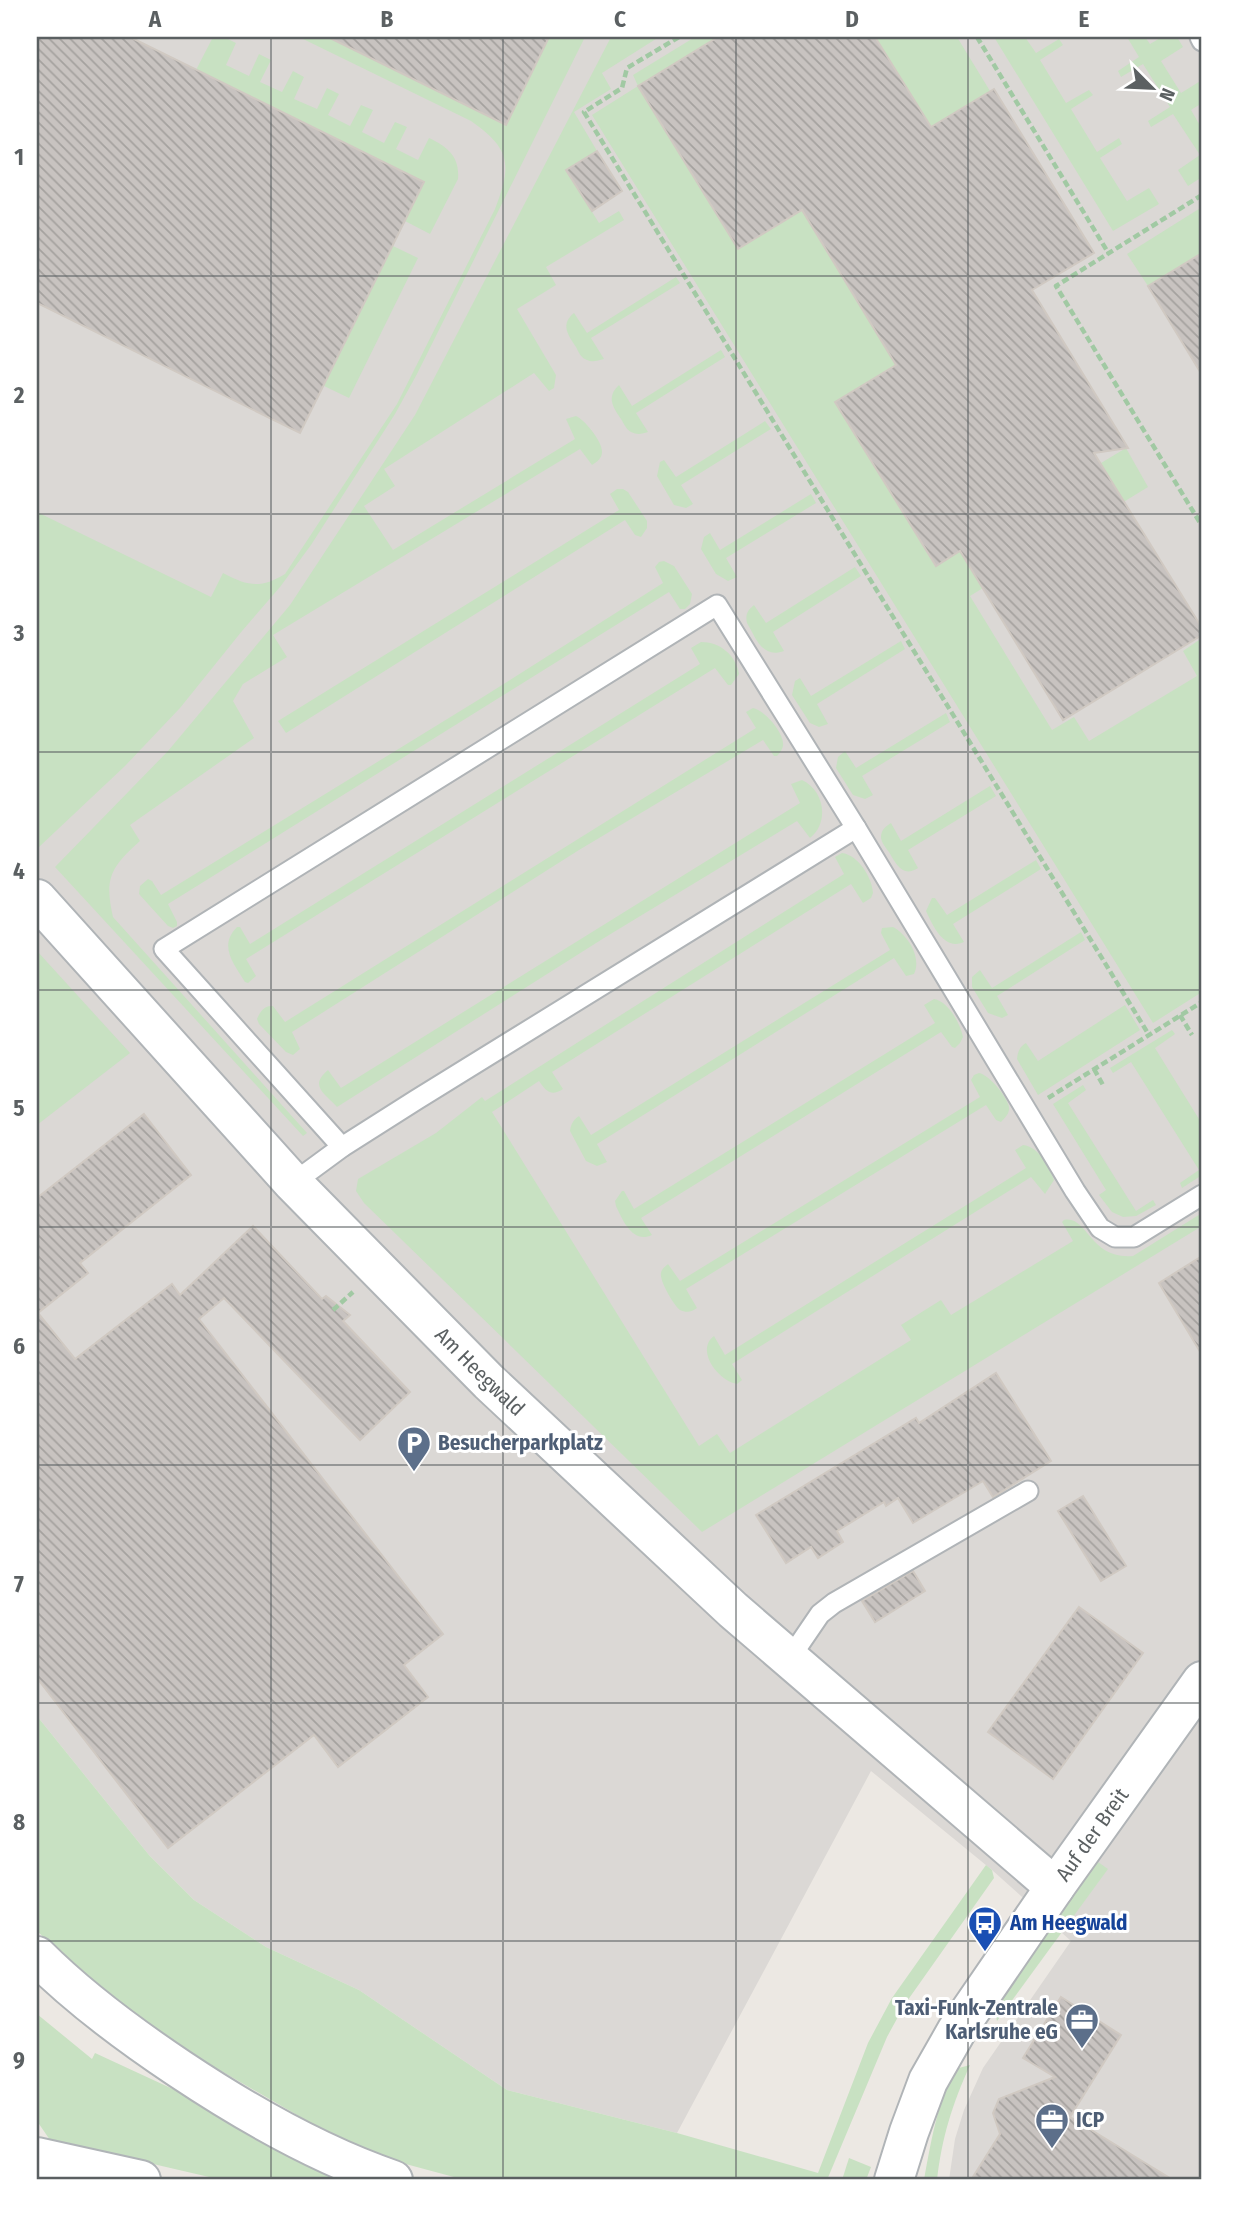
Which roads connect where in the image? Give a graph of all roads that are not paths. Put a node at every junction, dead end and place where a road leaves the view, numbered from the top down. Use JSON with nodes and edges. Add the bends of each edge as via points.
{"nodes":[{"id":1,"x":856,"y":828,"type":"junction"},
{"id":2,"x":37,"y":899,"type":"edge"},
{"id":3,"x":342,"y":1147,"type":"junction"},
{"id":4,"x":293,"y":1183,"type":"junction"},
{"id":5,"x":1202,"y":1195,"type":"edge"},
{"id":6,"x":1028,"y":1490,"type":"dead end"},
{"id":7,"x":789,"y":1658,"type":"junction"},
{"id":8,"x":1202,"y":1681,"type":"edge"},
{"id":9,"x":1055,"y":1886,"type":"junction"},
{"id":10,"x":37,"y":1956,"type":"edge"},
{"id":11,"x":37,"y":2157,"type":"edge"},
{"id":12,"x":141,"y":2180,"type":"edge"},
{"id":13,"x":393,"y":2180,"type":"edge"},
{"id":14,"x":894,"y":2180,"type":"edge"}],
"edges":[{"from":1,"to":3,"type":"lane"},
{"from":1,"to":3,"type":"lane","via":[[718,605],[164,950]]},
{"from":1,"to":5,"type":"lane","via":[[1100,1227],[1115,1237],[1134,1237]]},
{"from":2,"to":4,"type":"street","name":"Am Heegwald"},
{"from":3,"to":4,"type":"lane"},
{"from":4,"to":7,"type":"street","name":"Am Heegwald","via":[[489,1382]]},
{"from":6,"to":7,"type":"lane","via":[[834,1603],[820,1614]]},
{"from":7,"to":9,"type":"street","name":"Am Heegwald"},
{"from":8,"to":9,"type":"street","name":"Auf der Breit"},
{"from":9,"to":14,"type":"street","name":"Auf der Breit","via":[[957,2030],[928,2081]]},
{"from":10,"to":13,"type":"street","via":[[105,2016],[206,2086],[292,2136]]},
{"from":11,"to":12,"type":"street"}]}
